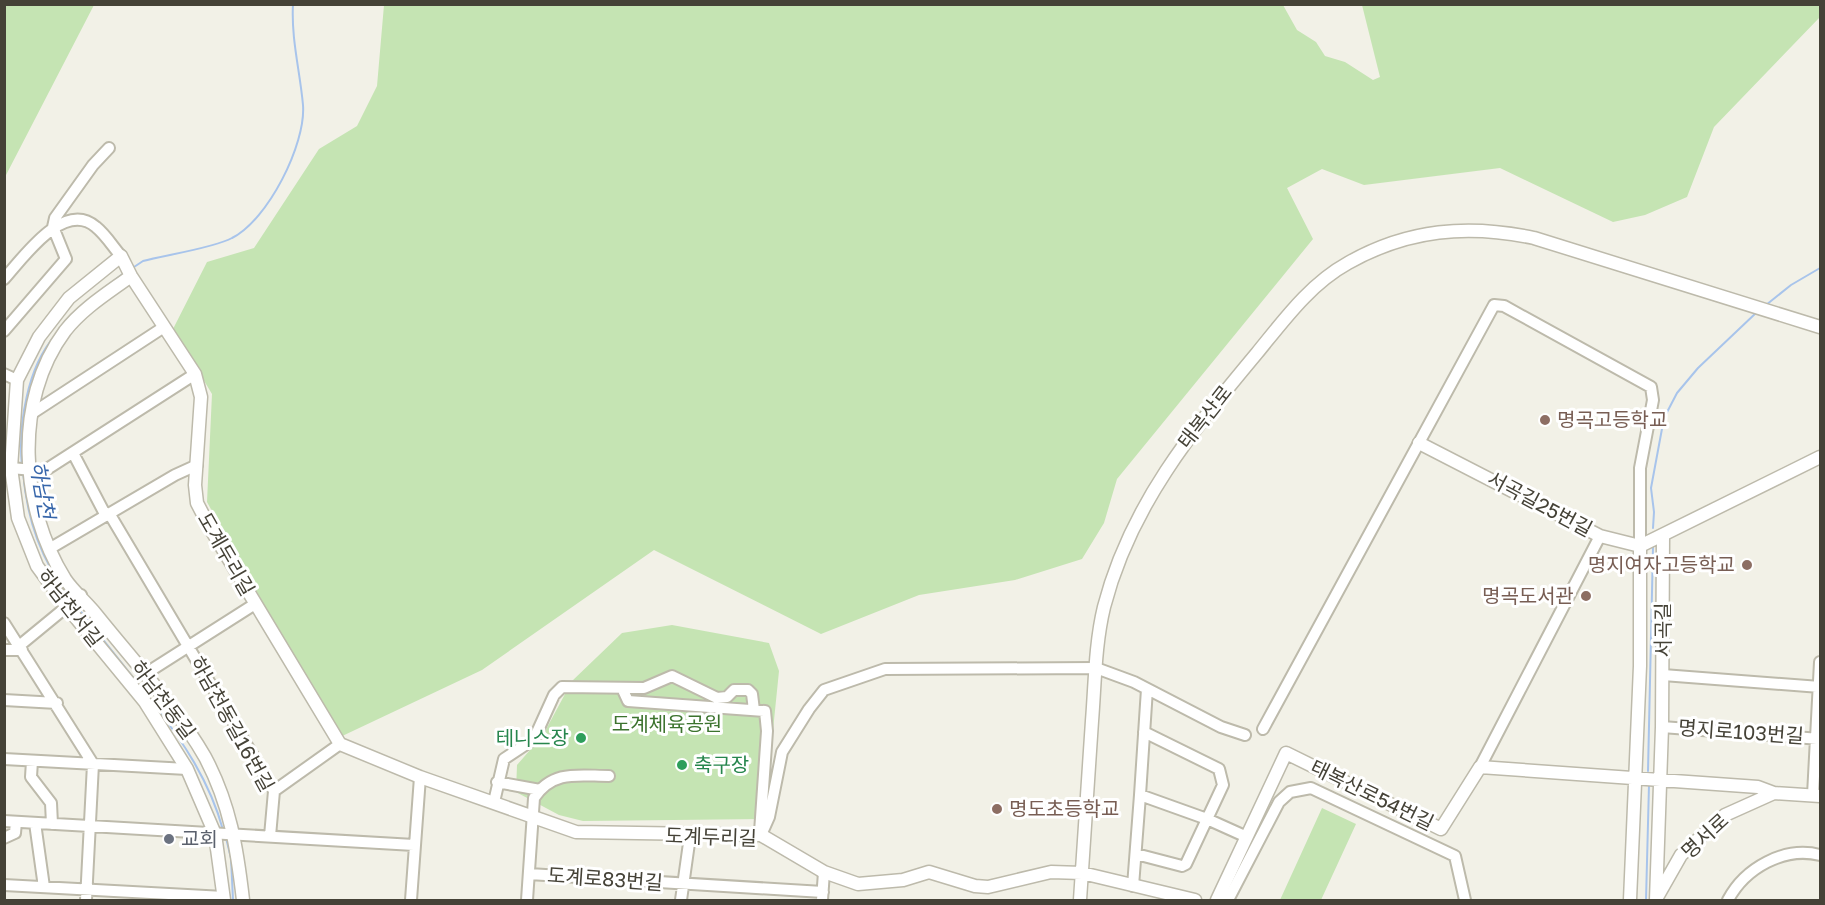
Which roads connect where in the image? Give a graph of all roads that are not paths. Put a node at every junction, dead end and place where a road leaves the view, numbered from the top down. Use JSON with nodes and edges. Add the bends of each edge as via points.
{"nodes":[{"id":1,"x":109,"y":148,"type":"dead end"},
{"id":2,"x":53,"y":227,"type":"junction"},
{"id":3,"x":127,"y":267,"type":"junction"},
{"id":4,"x":4,"y":279,"type":"edge"},
{"id":5,"x":164,"y":327,"type":"junction"},
{"id":6,"x":1821,"y":327,"type":"edge"},
{"id":7,"x":4,"y":331,"type":"edge"},
{"id":8,"x":4,"y":374,"type":"edge"},
{"id":9,"x":195,"y":374,"type":"junction"},
{"id":10,"x":17,"y":380,"type":"junction"},
{"id":11,"x":31,"y":414,"type":"junction"},
{"id":12,"x":1419,"y":443,"type":"junction"},
{"id":13,"x":73,"y":453,"type":"junction"},
{"id":14,"x":1821,"y":457,"type":"edge"},
{"id":15,"x":17,"y":465,"type":"edge"},
{"id":16,"x":196,"y":465,"type":"junction"},
{"id":17,"x":108,"y":514,"type":"junction"},
{"id":18,"x":1663,"y":535,"type":"junction"},
{"id":19,"x":1600,"y":536,"type":"junction"},
{"id":20,"x":1640,"y":546,"type":"junction"},
{"id":21,"x":49,"y":549,"type":"junction"},
{"id":22,"x":74,"y":601,"type":"junction"},
{"id":23,"x":255,"y":604,"type":"junction"},
{"id":24,"x":4,"y":622,"type":"edge"},
{"id":25,"x":21,"y":648,"type":"junction"},
{"id":26,"x":189,"y":648,"type":"junction"},
{"id":27,"x":4,"y":650,"type":"edge"},
{"id":28,"x":1821,"y":662,"type":"edge"},
{"id":29,"x":1096,"y":668,"type":"junction"},
{"id":30,"x":145,"y":674,"type":"junction"},
{"id":31,"x":1663,"y":675,"type":"junction"},
{"id":32,"x":1820,"y":686,"type":"edge"},
{"id":33,"x":622,"y":688,"type":"junction"},
{"id":34,"x":1147,"y":689,"type":"junction"},
{"id":35,"x":4,"y":700,"type":"edge"},
{"id":36,"x":57,"y":703,"type":"junction"},
{"id":37,"x":754,"y":710,"type":"junction"},
{"id":38,"x":1662,"y":727,"type":"junction"},
{"id":39,"x":1263,"y":729,"type":"dead end"},
{"id":40,"x":1144,"y":732,"type":"junction"},
{"id":41,"x":1245,"y":735,"type":"dead end"},
{"id":42,"x":1819,"y":738,"type":"edge"},
{"id":43,"x":340,"y":744,"type":"junction"},
{"id":44,"x":4,"y":759,"type":"edge"},
{"id":45,"x":32,"y":761,"type":"junction"},
{"id":46,"x":93,"y":764,"type":"junction"},
{"id":47,"x":1480,"y":767,"type":"junction"},
{"id":48,"x":187,"y":769,"type":"junction"},
{"id":49,"x":609,"y":776,"type":"dead end"},
{"id":50,"x":420,"y":777,"type":"junction"},
{"id":51,"x":1635,"y":779,"type":"junction"},
{"id":52,"x":1659,"y":781,"type":"junction"},
{"id":53,"x":497,"y":782,"type":"junction"},
{"id":54,"x":540,"y":789,"type":"junction"},
{"id":55,"x":274,"y":791,"type":"junction"},
{"id":56,"x":1774,"y":793,"type":"junction"},
{"id":57,"x":1140,"y":795,"type":"junction"},
{"id":58,"x":1817,"y":795,"type":"edge"},
{"id":59,"x":494,"y":802,"type":"junction"},
{"id":60,"x":535,"y":818,"type":"junction"},
{"id":61,"x":1208,"y":819,"type":"junction"},
{"id":62,"x":10,"y":821,"type":"edge"},
{"id":63,"x":35,"y":823,"type":"junction"},
{"id":64,"x":52,"y":824,"type":"junction"},
{"id":65,"x":90,"y":826,"type":"junction"},
{"id":66,"x":225,"y":834,"type":"junction"},
{"id":67,"x":270,"y":836,"type":"junction"},
{"id":68,"x":690,"y":836,"type":"junction"},
{"id":69,"x":761,"y":836,"type":"junction"},
{"id":70,"x":1247,"y":837,"type":"junction"},
{"id":71,"x":4,"y":838,"type":"edge"},
{"id":72,"x":414,"y":845,"type":"junction"},
{"id":73,"x":1136,"y":854,"type":"junction"},
{"id":74,"x":1821,"y":855,"type":"edge"},
{"id":75,"x":824,"y":872,"type":"junction"},
{"id":76,"x":1082,"y":873,"type":"junction"},
{"id":77,"x":528,"y":874,"type":"junction"},
{"id":78,"x":682,"y":884,"type":"junction"},
{"id":79,"x":4,"y":885,"type":"edge"},
{"id":80,"x":1133,"y":886,"type":"junction"},
{"id":81,"x":47,"y":887,"type":"junction"},
{"id":82,"x":87,"y":895,"type":"edge"},
{"id":83,"x":822,"y":896,"type":"edge"},
{"id":84,"x":224,"y":899,"type":"edge"},
{"id":85,"x":49,"y":900,"type":"edge"},
{"id":86,"x":243,"y":900,"type":"edge"},
{"id":87,"x":411,"y":900,"type":"edge"},
{"id":88,"x":527,"y":900,"type":"edge"},
{"id":89,"x":681,"y":900,"type":"edge"},
{"id":90,"x":1080,"y":900,"type":"edge"},
{"id":91,"x":1195,"y":900,"type":"edge"},
{"id":92,"x":1217,"y":900,"type":"edge"},
{"id":93,"x":1228,"y":900,"type":"edge"},
{"id":94,"x":1465,"y":900,"type":"edge"},
{"id":95,"x":1630,"y":900,"type":"edge"},
{"id":96,"x":1656,"y":900,"type":"edge"},
{"id":97,"x":1728,"y":900,"type":"edge"}],
"edges":[{"from":1,"to":2,"type":"street","via":[[55,218]]},
{"from":2,"to":3,"type":"street","via":[[71,219],[95,225]]},
{"from":2,"to":4,"type":"street"},
{"from":2,"to":7,"type":"street","via":[[66,259]]},
{"from":3,"to":5,"type":"street","name":"도계두리길"},
{"from":3,"to":10,"type":"street","name":"하남천서길","via":[[69,298],[39,337]]},
{"from":3,"to":11,"type":"street","name":"하남천동길","via":[[65,331],[46,365]]},
{"from":5,"to":9,"type":"street","name":"도계두리길"},
{"from":5,"to":11,"type":"street"},
{"from":6,"to":29,"type":"street","name":"태복산로","via":[[1534,238],[1496,230],[1447,230],[1393,242],[1346,264],[1303,297],[1170,462],[1140,514],[1118,564],[1104,608]]},
{"from":8,"to":10,"type":"street"},
{"from":9,"to":13,"type":"street"},
{"from":9,"to":16,"type":"street","name":"도계두리길","via":[[201,397]]},
{"from":10,"to":15,"type":"street","name":"하남천서길"},
{"from":11,"to":15,"type":"street","name":"하남천동길","via":[[28,442]]},
{"from":12,"to":19,"type":"street","name":"서곡길25번길"},
{"from":12,"to":20,"type":"street","via":[[1494,305],[1504,306],[1650,387],[1653,400],[1640,468]]},
{"from":12,"to":39,"type":"street"},
{"from":13,"to":15,"type":"street","via":[[44,471]]},
{"from":13,"to":17,"type":"street","name":"하남천동길16번길"},
{"from":14,"to":18,"type":"street"},
{"from":15,"to":21,"type":"street","name":"하남천동길"},
{"from":15,"to":22,"type":"street","name":"하남천서길","via":[[18,518],[37,566]]},
{"from":16,"to":17,"type":"street"},
{"from":16,"to":23,"type":"street","name":"도계두리길","via":[[197,503]]},
{"from":17,"to":21,"type":"street"},
{"from":17,"to":26,"type":"street","name":"하남천동길16번길"},
{"from":18,"to":20,"type":"street"},
{"from":18,"to":31,"type":"street","name":"서곡길"},
{"from":19,"to":20,"type":"street","name":"서곡길25번길"},
{"from":19,"to":47,"type":"street"},
{"from":20,"to":51,"type":"street"},
{"from":21,"to":22,"type":"street","name":"하남천동길"},
{"from":22,"to":25,"type":"street"},
{"from":22,"to":30,"type":"street","name":"하남천동길"},
{"from":22,"to":48,"type":"street","name":"하남천서길","via":[[146,702]]},
{"from":23,"to":26,"type":"street"},
{"from":23,"to":43,"type":"street","name":"도계두리길"},
{"from":24,"to":25,"type":"street"},
{"from":25,"to":27,"type":"street"},
{"from":25,"to":36,"type":"street"},
{"from":26,"to":30,"type":"street"},
{"from":26,"to":55,"type":"street","name":"하남천동길16번길"},
{"from":28,"to":32,"type":"street"},
{"from":29,"to":34,"type":"street"},
{"from":29,"to":69,"type":"street","via":[[885,669],[824,690],[782,753],[769,817]]},
{"from":29,"to":76,"type":"street","name":"태복산로"},
{"from":30,"to":66,"type":"street","name":"하남천동길","via":[[204,756],[221,792]]},
{"from":31,"to":32,"type":"street"},
{"from":31,"to":38,"type":"street","name":"서곡길"},
{"from":32,"to":42,"type":"street"},
{"from":33,"to":37,"type":"street","via":[[628,701]]},
{"from":33,"to":37,"type":"street","via":[[644,688],[672,676],[717,698],[727,697],[734,690],[748,690]]},
{"from":33,"to":53,"type":"street","via":[[562,687],[554,695],[534,739],[504,759]]},
{"from":34,"to":40,"type":"street"},
{"from":34,"to":41,"type":"street"},
{"from":35,"to":36,"type":"street"},
{"from":36,"to":46,"type":"street"},
{"from":37,"to":69,"type":"street","via":[[765,711],[768,731]]},
{"from":38,"to":42,"type":"street","name":"명지로103번길"},
{"from":38,"to":52,"type":"street","name":"서곡길"},
{"from":40,"to":57,"type":"street"},
{"from":40,"to":61,"type":"street","via":[[1218,769],[1223,785]]},
{"from":42,"to":58,"type":"street"},
{"from":43,"to":50,"type":"street","name":"도계두리길"},
{"from":43,"to":55,"type":"street"},
{"from":44,"to":45,"type":"street"},
{"from":45,"to":46,"type":"street"},
{"from":45,"to":64,"type":"street","via":[[31,777],[51,803]]},
{"from":46,"to":48,"type":"street"},
{"from":46,"to":65,"type":"street"},
{"from":47,"to":51,"type":"street"},
{"from":47,"to":70,"type":"street","name":"태복산로54번길","via":[[1441,829],[1286,753]]},
{"from":48,"to":66,"type":"street","name":"하남천서길"},
{"from":49,"to":54,"type":"street","via":[[559,776]]},
{"from":50,"to":59,"type":"street","name":"도계두리길"},
{"from":50,"to":72,"type":"street"},
{"from":51,"to":52,"type":"street"},
{"from":51,"to":95,"type":"street"},
{"from":52,"to":56,"type":"street","name":"명서로","via":[[1758,787]]},
{"from":52,"to":96,"type":"street","name":"서곡길"},
{"from":53,"to":54,"type":"street"},
{"from":53,"to":59,"type":"street"},
{"from":54,"to":60,"type":"street","name":"도계로83번길","via":[[534,798]]},
{"from":55,"to":67,"type":"street","name":"하남천동길16번길"},
{"from":56,"to":58,"type":"street","name":"명서로"},
{"from":56,"to":96,"type":"street","name":"명서로","via":[[1725,815],[1713,825],[1681,855]]},
{"from":57,"to":61,"type":"street"},
{"from":57,"to":73,"type":"street"},
{"from":59,"to":60,"type":"street","name":"도계두리길"},
{"from":60,"to":68,"type":"street","name":"도계두리길","via":[[576,832]]},
{"from":60,"to":77,"type":"street","name":"도계로83번길"},
{"from":61,"to":70,"type":"street"},
{"from":61,"to":73,"type":"street","via":[[1182,867]]},
{"from":62,"to":63,"type":"street"},
{"from":62,"to":71,"type":"street","via":[[15,833]]},
{"from":63,"to":64,"type":"street"},
{"from":63,"to":81,"type":"street"},
{"from":64,"to":65,"type":"street"},
{"from":65,"to":66,"type":"street"},
{"from":65,"to":82,"type":"street"},
{"from":66,"to":67,"type":"street"},
{"from":66,"to":84,"type":"street","name":"하남천서길"},
{"from":66,"to":86,"type":"street","name":"하남천동길"},
{"from":67,"to":72,"type":"street"},
{"from":68,"to":69,"type":"street","name":"도계두리길"},
{"from":68,"to":78,"type":"street"},
{"from":69,"to":75,"type":"street","name":"도계두리길"},
{"from":70,"to":92,"type":"street","name":"태복산로54번길"},
{"from":72,"to":87,"type":"street"},
{"from":73,"to":80,"type":"street"},
{"from":74,"to":97,"type":"street","via":[[1778,856],[1751,872]]},
{"from":75,"to":76,"type":"street","name":"도계두리길","via":[[858,884],[929,872],[988,887],[1051,872]]},
{"from":75,"to":83,"type":"street"},
{"from":76,"to":80,"type":"street"},
{"from":76,"to":90,"type":"street","name":"태복산로"},
{"from":77,"to":78,"type":"street","name":"도계로83번길"},
{"from":77,"to":88,"type":"street","name":"도계로83번길"},
{"from":78,"to":83,"type":"street","name":"도계로83번길"},
{"from":78,"to":89,"type":"street"},
{"from":79,"to":81,"type":"street"},
{"from":80,"to":91,"type":"street"},
{"from":81,"to":82,"type":"street"},
{"from":81,"to":85,"type":"street"},
{"from":82,"to":84,"type":"street"},
{"from":93,"to":94,"type":"street","via":[[1279,802],[1290,792],[1311,788],[1455,856]]}]}
